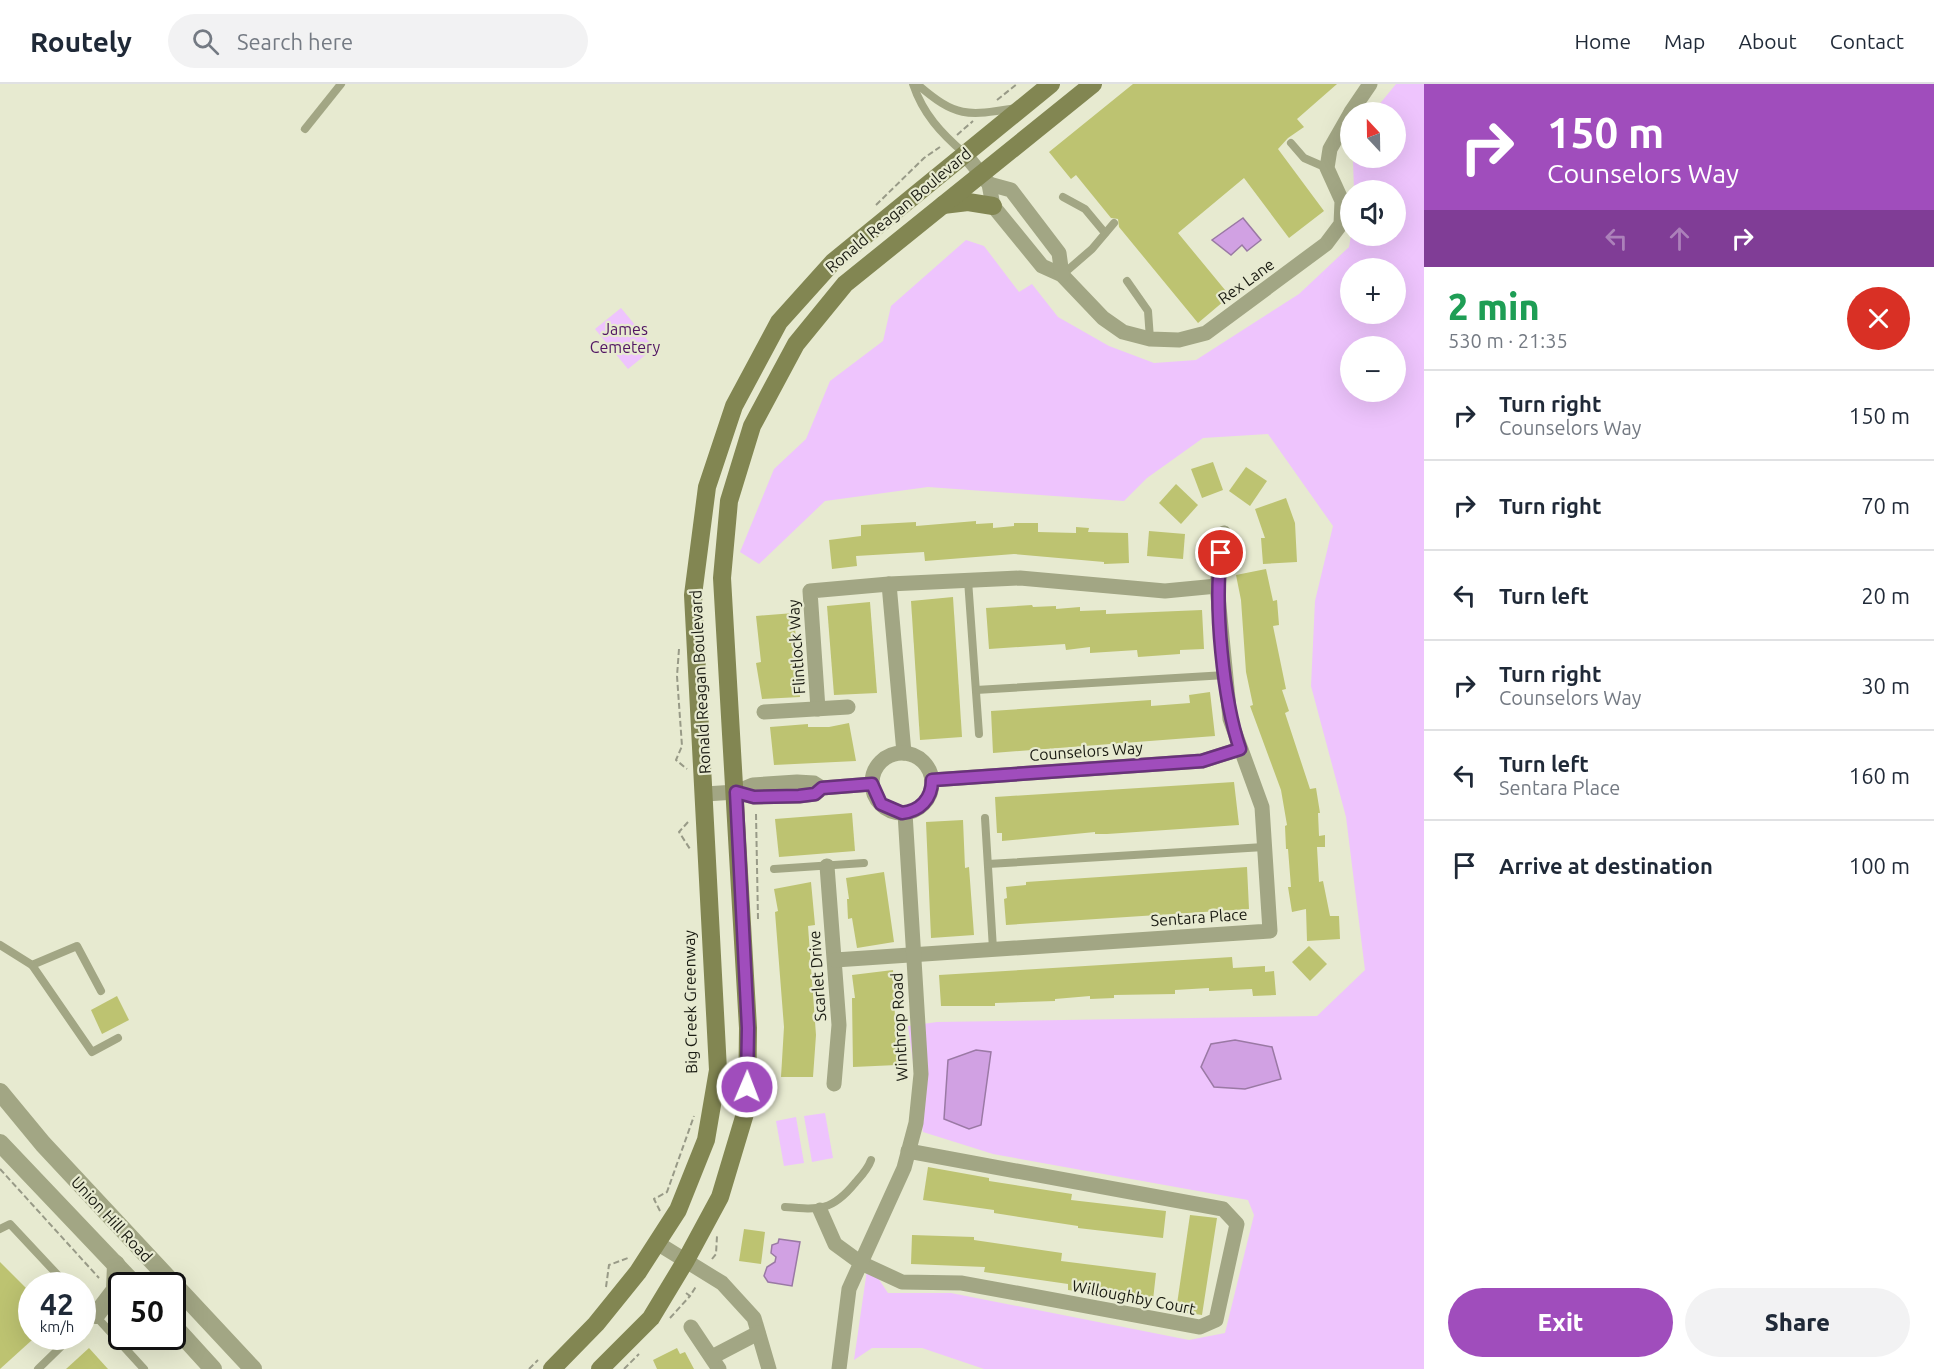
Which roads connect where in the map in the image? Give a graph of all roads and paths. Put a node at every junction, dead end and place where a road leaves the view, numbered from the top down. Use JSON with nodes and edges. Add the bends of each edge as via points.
{"nodes":[{"id":1,"x":341,"y":84,"type":"edge"},
{"id":2,"x":913,"y":84,"type":"edge"},
{"id":3,"x":917,"y":84,"type":"edge"},
{"id":4,"x":1017,"y":84,"type":"edge"},
{"id":5,"x":1051,"y":84,"type":"edge"},
{"id":6,"x":1094,"y":84,"type":"edge"},
{"id":7,"x":1370,"y":84,"type":"edge"},
{"id":8,"x":996,"y":100,"type":"dead end"},
{"id":9,"x":1358,"y":102,"type":"edge"},
{"id":10,"x":1023,"y":106,"type":"junction"},
{"id":11,"x":305,"y":129,"type":"dead end"},
{"id":12,"x":1340,"y":132,"type":"edge"},
{"id":13,"x":1291,"y":143,"type":"dead end"},
{"id":14,"x":964,"y":153,"type":"junction"},
{"id":15,"x":1327,"y":168,"type":"junction"},
{"id":16,"x":985,"y":179,"type":"junction"},
{"id":17,"x":1063,"y":197,"type":"dead end"},
{"id":18,"x":942,"y":205,"type":"junction"},
{"id":19,"x":993,"y":206,"type":"junction"},
{"id":20,"x":1114,"y":223,"type":"dead end"},
{"id":21,"x":1105,"y":233,"type":"junction"},
{"id":22,"x":1062,"y":275,"type":"junction"},
{"id":23,"x":1127,"y":281,"type":"dead end"},
{"id":24,"x":1150,"y":339,"type":"junction"},
{"id":25,"x":1224,"y":533,"type":"dead end"},
{"id":26,"x":968,"y":580,"type":"junction"},
{"id":27,"x":889,"y":584,"type":"junction"},
{"id":28,"x":1217,"y":586,"type":"junction"},
{"id":29,"x":1226,"y":675,"type":"junction"},
{"id":30,"x":976,"y":690,"type":"junction"},
{"id":31,"x":848,"y":706,"type":"dead end"},
{"id":32,"x":818,"y":709,"type":"junction"},
{"id":33,"x":764,"y":712,"type":"dead end"},
{"id":34,"x":979,"y":734,"type":"dead end"},
{"id":35,"x":1240,"y":749,"type":"junction"},
{"id":36,"x":904,"y":753,"type":"junction"},
{"id":37,"x":932,"y":780,"type":"junction"},
{"id":38,"x":872,"y":784,"type":"junction"},
{"id":39,"x":736,"y":792,"type":"junction"},
{"id":40,"x":705,"y":794,"type":"junction"},
{"id":41,"x":905,"y":813,"type":"junction"},
{"id":42,"x":985,"y":818,"type":"dead end"},
{"id":43,"x":679,"y":832,"type":"dead end"},
{"id":44,"x":1264,"y":847,"type":"junction"},
{"id":45,"x":690,"y":850,"type":"dead end"},
{"id":46,"x":864,"y":863,"type":"dead end"},
{"id":47,"x":988,"y":864,"type":"junction"},
{"id":48,"x":827,"y":866,"type":"junction"},
{"id":49,"x":774,"y":869,"type":"dead end"},
{"id":50,"x":0,"y":945,"type":"edge"},
{"id":51,"x":993,"y":949,"type":"junction"},
{"id":52,"x":913,"y":955,"type":"junction"},
{"id":53,"x":835,"y":960,"type":"junction"},
{"id":54,"x":32,"y":965,"type":"junction"},
{"id":55,"x":101,"y":991,"type":"dead end"},
{"id":56,"x":118,"y":1038,"type":"dead end"},
{"id":57,"x":834,"y":1084,"type":"dead end"},
{"id":58,"x":0,"y":1092,"type":"edge"},
{"id":59,"x":696,"y":1108,"type":"dead end"},
{"id":60,"x":0,"y":1143,"type":"edge"},
{"id":61,"x":908,"y":1151,"type":"junction"},
{"id":62,"x":871,"y":1160,"type":"dead end"},
{"id":63,"x":0,"y":1169,"type":"edge"},
{"id":64,"x":654,"y":1199,"type":"dead end"},
{"id":65,"x":785,"y":1207,"type":"dead end"},
{"id":66,"x":820,"y":1210,"type":"junction"},
{"id":67,"x":0,"y":1228,"type":"edge"},
{"id":68,"x":657,"y":1243,"type":"junction"},
{"id":69,"x":686,"y":1260,"type":"junction"},
{"id":70,"x":861,"y":1263,"type":"junction"},
{"id":71,"x":116,"y":1264,"type":"junction"},
{"id":72,"x":609,"y":1265,"type":"dead end"},
{"id":73,"x":55,"y":1272,"type":"edge"},
{"id":74,"x":117,"y":1272,"type":"edge"},
{"id":75,"x":123,"y":1272,"type":"edge"},
{"id":76,"x":108,"y":1286,"type":"edge"},
{"id":77,"x":605,"y":1293,"type":"dead end"},
{"id":78,"x":108,"y":1304,"type":"edge"},
{"id":79,"x":96,"y":1315,"type":"edge"},
{"id":80,"x":96,"y":1327,"type":"edge"},
{"id":81,"x":691,"y":1327,"type":"dead end"},
{"id":82,"x":758,"y":1333,"type":"junction"},
{"id":83,"x":186,"y":1339,"type":"edge"},
{"id":84,"x":58,"y":1350,"type":"edge"},
{"id":85,"x":716,"y":1363,"type":"edge"},
{"id":86,"x":545,"y":1365,"type":"edge"},
{"id":87,"x":38,"y":1369,"type":"edge"},
{"id":88,"x":144,"y":1369,"type":"edge"},
{"id":89,"x":213,"y":1369,"type":"edge"},
{"id":90,"x":253,"y":1369,"type":"edge"},
{"id":91,"x":529,"y":1369,"type":"edge"},
{"id":92,"x":600,"y":1369,"type":"edge"},
{"id":93,"x":769,"y":1369,"type":"edge"},
{"id":94,"x":839,"y":1369,"type":"edge"}],
"edges":[{"from":1,"to":11,"type":"lane"},
{"from":2,"to":14,"type":"lane","via":[[919,103],[939,130]]},
{"from":3,"to":10,"type":"lane","via":[[942,105],[974,114]]},
{"from":4,"to":8,"type":"path"},
{"from":5,"to":10,"type":"main road","name":"Ronald Reagan Boulevard"},
{"from":6,"to":16,"type":"main road","name":"Ronald Reagan Boulevard"},
{"from":7,"to":9,"type":"street"},
{"from":10,"to":14,"type":"main road","name":"Ronald Reagan Boulevard"},
{"from":12,"to":15,"type":"street","via":[[1330,149]]},
{"from":13,"to":15,"type":"lane","via":[[1304,158]]},
{"from":14,"to":16,"type":"street","name":"Rex Lane"},
{"from":14,"to":40,"type":"main road","name":"Ronald Reagan Boulevard","via":[[833,262],[779,322],[734,406],[707,487],[693,595]]},
{"from":15,"to":24,"type":"street","name":"Rex Lane","via":[[1342,201],[1341,224],[1326,244],[1206,333],[1179,340]]},
{"from":16,"to":18,"type":"main road","name":"Ronald Reagan Boulevard"},
{"from":16,"to":19,"type":"street","name":"Rex Lane"},
{"from":16,"to":22,"type":"street","name":"Rex Lane","via":[[1011,190],[1059,253]]},
{"from":17,"to":21,"type":"lane","via":[[1085,209]]},
{"from":18,"to":19,"type":"main road","via":[[968,202]]},
{"from":18,"to":39,"type":"main road","name":"Ronald Reagan Boulevard","via":[[845,284],[796,344],[752,426],[729,501],[722,578]]},
{"from":19,"to":22,"type":"street","name":"Rex Lane","via":[[1042,266]]},
{"from":20,"to":21,"type":"lane"},
{"from":21,"to":22,"type":"lane"},
{"from":22,"to":24,"type":"street","name":"Rex Lane","via":[[1103,318],[1123,332]]},
{"from":23,"to":24,"type":"lane","via":[[1148,311]]},
{"from":25,"to":28,"type":"street","name":"Sentara Place"},
{"from":26,"to":27,"type":"street"},
{"from":26,"to":28,"type":"street","via":[[1020,578],[1165,591]]},
{"from":26,"to":30,"type":"lane"},
{"from":27,"to":32,"type":"street","name":"Flintlock Way","via":[[810,591]]},
{"from":27,"to":36,"type":"street"},
{"from":28,"to":29,"type":"street","name":"Sentara Place"},
{"from":29,"to":30,"type":"lane"},
{"from":29,"to":35,"type":"street","name":"Sentara Place","via":[[1230,719]]},
{"from":30,"to":34,"type":"lane"},
{"from":31,"to":32,"type":"street"},
{"from":32,"to":33,"type":"street"},
{"from":35,"to":37,"type":"street","name":"Counselors Way","via":[[1202,761]]},
{"from":35,"to":44,"type":"street","name":"Sentara Place","via":[[1262,807]]},
{"from":36,"to":37,"type":"street","via":[[923,761]]},
{"from":36,"to":38,"type":"street","via":[[880,762]]},
{"from":37,"to":41,"type":"street","via":[[923,805]]},
{"from":38,"to":39,"type":"street","via":[[822,788],[797,782],[753,785]]},
{"from":38,"to":41,"type":"street","via":[[881,804]]},
{"from":39,"to":40,"type":"street"},
{"from":39,"to":69,"type":"main road","name":"Ronald Reagan Boulevard","via":[[748,1028],[747,1107],[720,1197]]},
{"from":40,"to":68,"type":"main road","name":"Ronald Reagan Boulevard","via":[[718,1070],[706,1140],[678,1210]]},
{"from":41,"to":52,"type":"street","name":"Winthrop Road"},
{"from":42,"to":47,"type":"lane"},
{"from":43,"to":45,"type":"path"},
{"from":44,"to":47,"type":"lane"},
{"from":44,"to":51,"type":"street","name":"Sentara Place","via":[[1270,931]]},
{"from":46,"to":48,"type":"lane"},
{"from":47,"to":51,"type":"lane"},
{"from":48,"to":49,"type":"lane"},
{"from":48,"to":53,"type":"street","name":"Scarlet Drive"},
{"from":50,"to":54,"type":"lane"},
{"from":51,"to":52,"type":"street","name":"Sentara Place"},
{"from":52,"to":53,"type":"street","name":"Sentara Place"},
{"from":52,"to":61,"type":"street","name":"Winthrop Road","via":[[921,1074],[916,1123]]},
{"from":53,"to":57,"type":"street","name":"Scarlet Drive","via":[[839,1025]]},
{"from":54,"to":55,"type":"lane","via":[[77,946]]},
{"from":54,"to":56,"type":"lane","via":[[92,1052]]},
{"from":58,"to":90,"type":"street","name":"Union Hill Road"},
{"from":59,"to":64,"type":"path","via":[[667,1192]]},
{"from":60,"to":71,"type":"street","name":"Union Hill Road"},
{"from":61,"to":70,"type":"street","name":"Winthrop Road"},
{"from":61,"to":70,"type":"street","name":"Willoughby Court","via":[[1224,1209],[1237,1224],[1216,1320],[1200,1328],[962,1283],[902,1281]]},
{"from":62,"to":66,"type":"lane","via":[[841,1201]]},
{"from":63,"to":76,"type":"path"},
{"from":65,"to":66,"type":"lane"},
{"from":66,"to":70,"type":"street","name":"Willoughby Court","via":[[835,1244]]},
{"from":67,"to":73,"type":"lane","via":[[10,1224]]},
{"from":68,"to":69,"type":"street"},
{"from":68,"to":86,"type":"main road","name":"Ronald Reagan Boulevard","via":[[596,1323]]},
{"from":69,"to":82,"type":"street","via":[[722,1283],[754,1318]]},
{"from":69,"to":92,"type":"main road","name":"Ronald Reagan Boulevard","via":[[651,1318]]},
{"from":70,"to":94,"type":"street","name":"Winthrop Road","via":[[849,1289]]},
{"from":71,"to":74,"type":"street"},
{"from":71,"to":75,"type":"street","name":"Union Hill Road"},
{"from":72,"to":77,"type":"path"},
{"from":78,"to":79,"type":"street"},
{"from":80,"to":88,"type":"lane"},
{"from":81,"to":85,"type":"street"},
{"from":82,"to":85,"type":"street"},
{"from":82,"to":93,"type":"street"},
{"from":83,"to":89,"type":"street"},
{"from":84,"to":87,"type":"lane"},
{"from":86,"to":91,"type":"path"}]}
